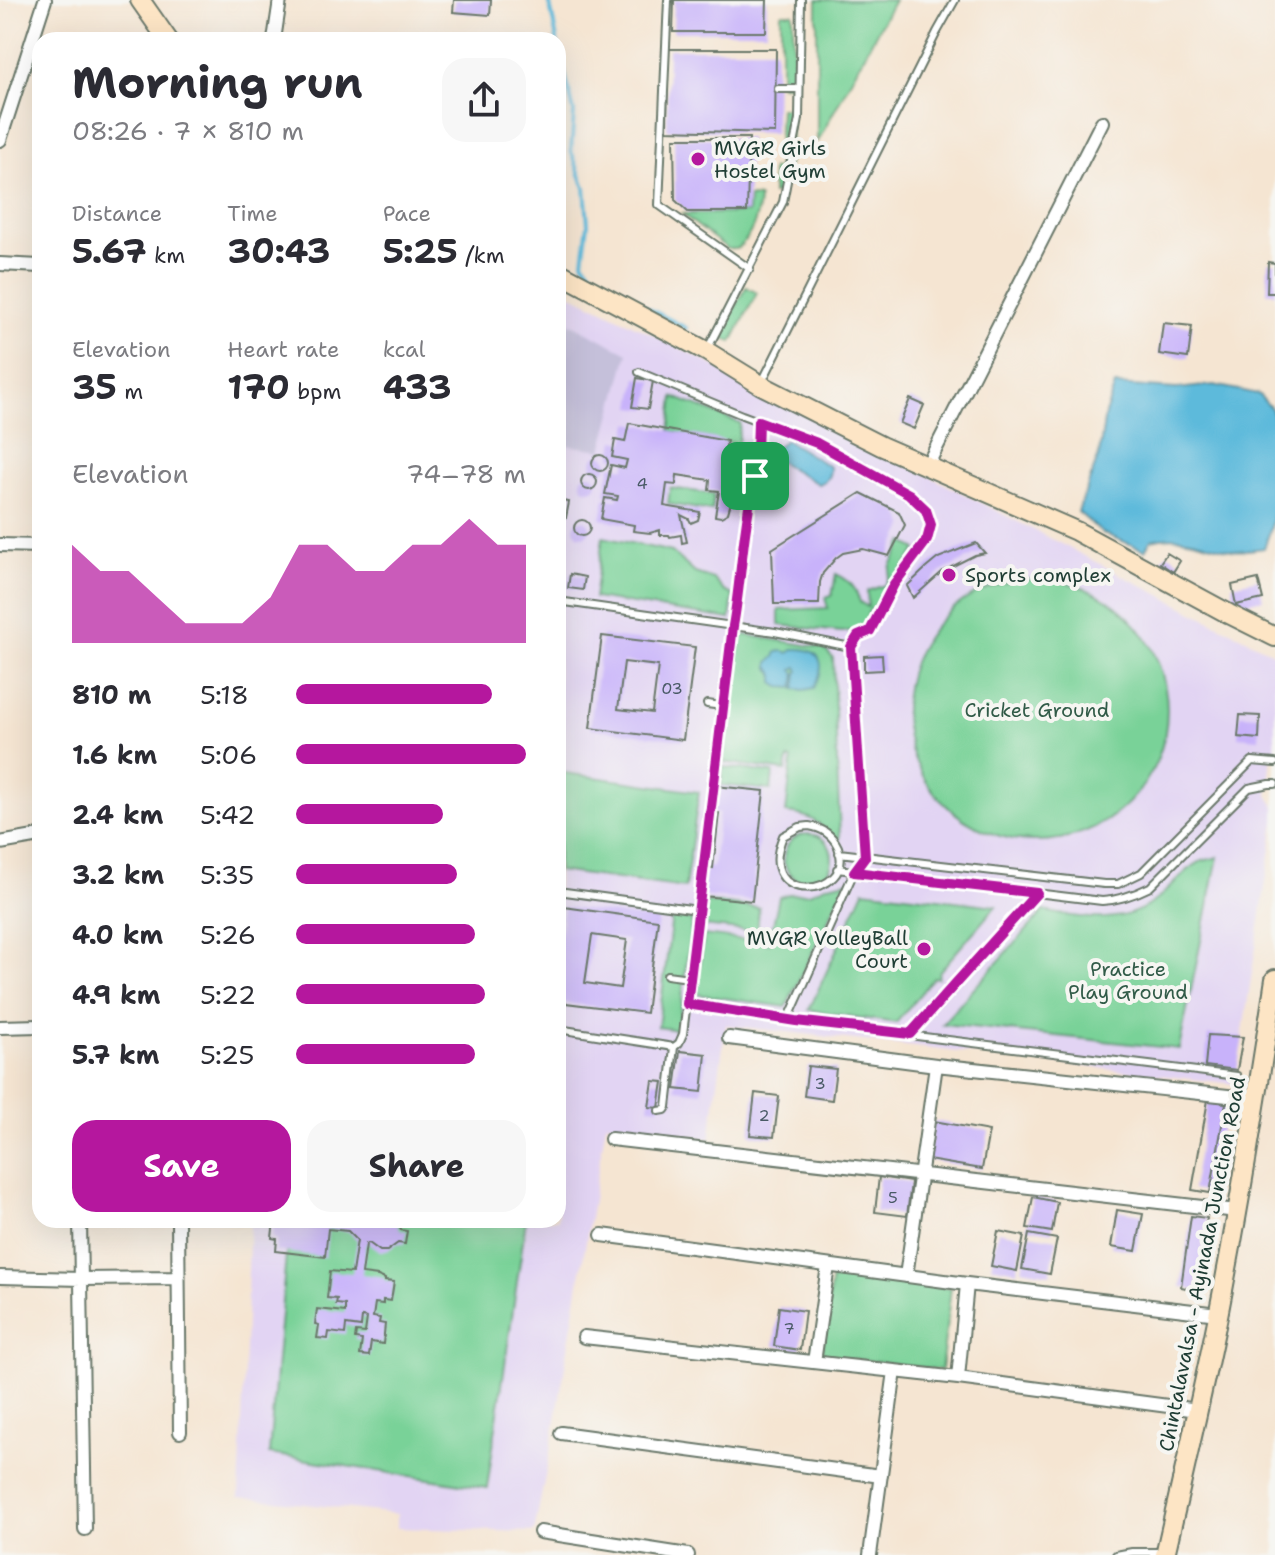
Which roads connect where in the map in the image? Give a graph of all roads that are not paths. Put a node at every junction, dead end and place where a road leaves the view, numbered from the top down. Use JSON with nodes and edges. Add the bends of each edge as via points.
{"nodes":[{"id":1,"x":45,"y":0,"type":"edge"},
{"id":2,"x":140,"y":0,"type":"edge"},
{"id":3,"x":280,"y":0,"type":"edge"},
{"id":4,"x":668,"y":0,"type":"edge"},
{"id":5,"x":801,"y":0,"type":"edge"},
{"id":6,"x":955,"y":0,"type":"edge"},
{"id":7,"x":35,"y":32,"type":"edge"},
{"id":8,"x":162,"y":32,"type":"edge"},
{"id":9,"x":275,"y":32,"type":"edge"},
{"id":10,"x":32,"y":40,"type":"edge"},
{"id":11,"x":778,"y":89,"type":"dead end"},
{"id":12,"x":799,"y":89,"type":"junction"},
{"id":13,"x":1102,"y":122,"type":"dead end"},
{"id":14,"x":0,"y":140,"type":"edge"},
{"id":15,"x":0,"y":264,"type":"edge"},
{"id":16,"x":32,"y":266,"type":"edge"},
{"id":17,"x":750,"y":269,"type":"junction"},
{"id":18,"x":566,"y":276,"type":"edge"},
{"id":19,"x":706,"y":351,"type":"junction"},
{"id":20,"x":639,"y":372,"type":"dead end"},
{"id":21,"x":761,"y":385,"type":"junction"},
{"id":22,"x":758,"y":421,"type":"junction"},
{"id":23,"x":927,"y":466,"type":"junction"},
{"id":24,"x":0,"y":545,"type":"edge"},
{"id":25,"x":32,"y":546,"type":"edge"},
{"id":26,"x":566,"y":602,"type":"edge"},
{"id":27,"x":733,"y":626,"type":"junction"},
{"id":28,"x":1275,"y":637,"type":"edge"},
{"id":29,"x":851,"y":647,"type":"junction"},
{"id":30,"x":707,"y":704,"type":"dead end"},
{"id":31,"x":722,"y":706,"type":"junction"},
{"id":32,"x":1275,"y":763,"type":"edge"},
{"id":33,"x":1275,"y":784,"type":"edge"},
{"id":34,"x":32,"y":837,"type":"edge"},
{"id":35,"x":0,"y":843,"type":"edge"},
{"id":36,"x":839,"y":853,"type":"junction"},
{"id":37,"x":865,"y":857,"type":"junction"},
{"id":38,"x":837,"y":869,"type":"junction"},
{"id":39,"x":854,"y":872,"type":"junction"},
{"id":40,"x":566,"y":892,"type":"edge"},
{"id":41,"x":1037,"y":893,"type":"junction"},
{"id":42,"x":698,"y":910,"type":"junction"},
{"id":43,"x":667,"y":975,"type":"dead end"},
{"id":44,"x":689,"y":978,"type":"junction"},
{"id":45,"x":1275,"y":979,"type":"edge"},
{"id":46,"x":687,"y":1004,"type":"junction"},
{"id":47,"x":788,"y":1020,"type":"junction"},
{"id":48,"x":32,"y":1026,"type":"edge"},
{"id":49,"x":0,"y":1027,"type":"edge"},
{"id":50,"x":566,"y":1030,"type":"edge"},
{"id":51,"x":910,"y":1034,"type":"junction"},
{"id":52,"x":729,"y":1038,"type":"dead end"},
{"id":53,"x":674,"y":1047,"type":"junction"},
{"id":54,"x":936,"y":1065,"type":"junction"},
{"id":55,"x":1237,"y":1076,"type":"dead end"},
{"id":56,"x":1256,"y":1099,"type":"junction"},
{"id":57,"x":659,"y":1111,"type":"dead end"},
{"id":58,"x":611,"y":1139,"type":"dead end"},
{"id":59,"x":921,"y":1174,"type":"junction"},
{"id":60,"x":1237,"y":1211,"type":"junction"},
{"id":61,"x":80,"y":1228,"type":"edge"},
{"id":62,"x":178,"y":1228,"type":"edge"},
{"id":63,"x":602,"y":1235,"type":"dead end"},
{"id":64,"x":828,"y":1266,"type":"junction"},
{"id":65,"x":906,"y":1276,"type":"junction"},
{"id":66,"x":0,"y":1277,"type":"edge"},
{"id":67,"x":177,"y":1278,"type":"junction"},
{"id":68,"x":81,"y":1279,"type":"junction"},
{"id":69,"x":967,"y":1284,"type":"junction"},
{"id":70,"x":1218,"y":1314,"type":"junction"},
{"id":71,"x":584,"y":1337,"type":"dead end"},
{"id":72,"x":814,"y":1362,"type":"junction"},
{"id":73,"x":895,"y":1371,"type":"junction"},
{"id":74,"x":958,"y":1378,"type":"junction"},
{"id":75,"x":1198,"y":1410,"type":"junction"},
{"id":76,"x":180,"y":1432,"type":"dead end"},
{"id":77,"x":561,"y":1433,"type":"dead end"},
{"id":78,"x":881,"y":1476,"type":"junction"},
{"id":79,"x":85,"y":1529,"type":"dead end"},
{"id":80,"x":540,"y":1532,"type":"dead end"},
{"id":81,"x":1165,"y":1554,"type":"edge"},
{"id":82,"x":688,"y":1555,"type":"edge"},
{"id":83,"x":870,"y":1555,"type":"edge"},
{"id":84,"x":1116,"y":1555,"type":"edge"}],
"edges":[{"from":1,"to":7,"type":"street"},
{"from":2,"to":8,"type":"street"},
{"from":3,"to":9,"type":"street"},
{"from":4,"to":17,"type":"lane","via":[[659,205]]},
{"from":5,"to":12,"type":"lane"},
{"from":6,"to":21,"type":"lane"},
{"from":10,"to":14,"type":"street"},
{"from":11,"to":12,"type":"lane"},
{"from":12,"to":17,"type":"lane","via":[[799,119],[783,202]]},
{"from":13,"to":23,"type":"street"},
{"from":15,"to":16,"type":"street"},
{"from":17,"to":19,"type":"lane"},
{"from":18,"to":19,"type":"street"},
{"from":19,"to":21,"type":"street"},
{"from":20,"to":22,"type":"lane"},
{"from":21,"to":23,"type":"street"},
{"from":22,"to":27,"type":"lane"},
{"from":22,"to":29,"type":"lane","via":[[817,443],[909,494],[926,510],[931,525],[927,540],[894,584],[870,631]]},
{"from":23,"to":28,"type":"street","via":[[1076,531]]},
{"from":24,"to":25,"type":"street"},
{"from":26,"to":27,"type":"lane"},
{"from":27,"to":29,"type":"lane"},
{"from":27,"to":31,"type":"lane"},
{"from":29,"to":37,"type":"lane"},
{"from":30,"to":31,"type":"lane"},
{"from":31,"to":42,"type":"lane"},
{"from":32,"to":37,"type":"lane","via":[[1252,761],[1141,873],[1118,884]]},
{"from":33,"to":41,"type":"lane","via":[[1249,788],[1150,887],[1133,895],[1102,901]]},
{"from":34,"to":35,"type":"street"},
{"from":36,"to":37,"type":"lane"},
{"from":36,"to":38,"type":"lane"},
{"from":36,"to":38,"type":"lane","via":[[826,831],[809,826],[783,836],[777,852],[780,871],[800,887],[818,887]]},
{"from":37,"to":39,"type":"lane"},
{"from":38,"to":39,"type":"lane"},
{"from":39,"to":41,"type":"lane"},
{"from":39,"to":47,"type":"lane"},
{"from":40,"to":42,"type":"lane"},
{"from":41,"to":51,"type":"lane"},
{"from":42,"to":44,"type":"lane"},
{"from":43,"to":44,"type":"lane"},
{"from":44,"to":46,"type":"lane"},
{"from":45,"to":56,"type":"street","name":"Chintalavalsa - Ayinada Junction Road"},
{"from":46,"to":47,"type":"lane"},
{"from":46,"to":53,"type":"lane","via":[[683,1034]]},
{"from":47,"to":51,"type":"lane"},
{"from":48,"to":49,"type":"street"},
{"from":50,"to":53,"type":"lane"},
{"from":51,"to":55,"type":"lane"},
{"from":52,"to":54,"type":"street"},
{"from":53,"to":57,"type":"lane","via":[[667,1107]]},
{"from":54,"to":56,"type":"street"},
{"from":54,"to":59,"type":"street"},
{"from":56,"to":60,"type":"street","name":"Chintalavalsa - Ayinada Junction Road"},
{"from":58,"to":59,"type":"street"},
{"from":59,"to":60,"type":"street"},
{"from":59,"to":65,"type":"street"},
{"from":60,"to":70,"type":"street","name":"Chintalavalsa - Ayinada Junction Road"},
{"from":61,"to":68,"type":"street"},
{"from":62,"to":67,"type":"street"},
{"from":63,"to":64,"type":"street"},
{"from":64,"to":65,"type":"street"},
{"from":64,"to":72,"type":"street"},
{"from":65,"to":69,"type":"street"},
{"from":66,"to":68,"type":"street"},
{"from":67,"to":68,"type":"street"},
{"from":67,"to":76,"type":"street"},
{"from":68,"to":79,"type":"street"},
{"from":69,"to":70,"type":"street"},
{"from":69,"to":74,"type":"street"},
{"from":70,"to":75,"type":"street","name":"Chintalavalsa - Ayinada Junction Road"},
{"from":71,"to":72,"type":"street"},
{"from":72,"to":73,"type":"street"},
{"from":73,"to":74,"type":"street"},
{"from":73,"to":78,"type":"street"},
{"from":74,"to":75,"type":"street"},
{"from":75,"to":81,"type":"street","name":"Chintalavalsa - Ayinada Junction Road"},
{"from":77,"to":78,"type":"street"},
{"from":78,"to":83,"type":"street"},
{"from":80,"to":82,"type":"street"},
{"from":81,"to":84,"type":"lane"}]}
